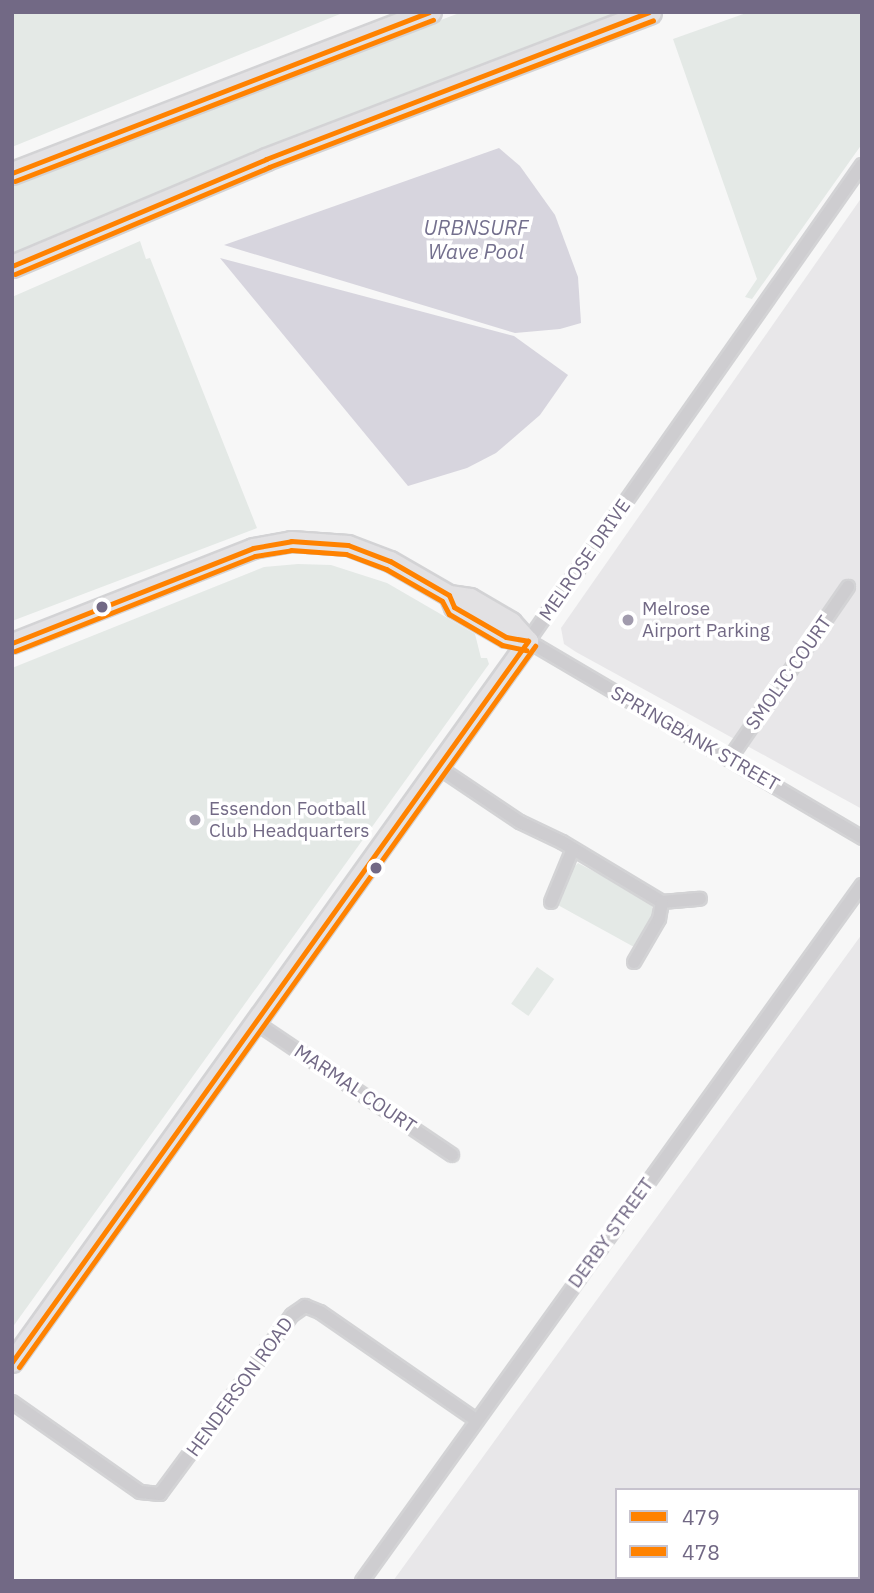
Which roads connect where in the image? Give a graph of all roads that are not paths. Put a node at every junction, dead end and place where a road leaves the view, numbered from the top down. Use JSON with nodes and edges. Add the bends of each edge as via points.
{"nodes":[{"id":1,"x":430,"y":12,"type":"edge"},
{"id":2,"x":650,"y":12,"type":"edge"},
{"id":3,"x":862,"y":166,"type":"edge"},
{"id":4,"x":12,"y":173,"type":"edge"},
{"id":5,"x":12,"y":266,"type":"edge"},
{"id":6,"x":848,"y":587,"type":"dead end"},
{"id":7,"x":528,"y":642,"type":"junction"},
{"id":8,"x":12,"y":643,"type":"edge"},
{"id":9,"x":730,"y":758,"type":"junction"},
{"id":10,"x":438,"y":767,"type":"junction"},
{"id":11,"x":862,"y":838,"type":"edge"},
{"id":12,"x":573,"y":849,"type":"junction"},
{"id":13,"x":862,"y":885,"type":"edge"},
{"id":14,"x":700,"y":899,"type":"dead end"},
{"id":15,"x":551,"y":902,"type":"dead end"},
{"id":16,"x":662,"y":902,"type":"junction"},
{"id":17,"x":634,"y":962,"type":"dead end"},
{"id":18,"x":258,"y":1024,"type":"junction"},
{"id":19,"x":452,"y":1155,"type":"dead end"},
{"id":20,"x":12,"y":1362,"type":"edge"},
{"id":21,"x":12,"y":1402,"type":"edge"},
{"id":22,"x":477,"y":1420,"type":"junction"},
{"id":23,"x":362,"y":1581,"type":"edge"}],
"edges":[{"from":1,"to":4,"type":"main road"},
{"from":2,"to":5,"type":"main road","via":[[266,159]]},
{"from":3,"to":7,"type":"street","name":"MELROSE DRIVE"},
{"from":6,"to":9,"type":"street","name":"SMOLIC COURT"},
{"from":7,"to":8,"type":"street","via":[[506,637],[454,607],[449,595],[369,552],[329,542],[291,541],[253,548]]},
{"from":7,"to":9,"type":"street","name":"SPRINGBANK STREET"},
{"from":7,"to":10,"type":"street","name":"MELROSE DRIVE"},
{"from":9,"to":11,"type":"street","name":"SPRINGBANK STREET"},
{"from":10,"to":12,"type":"street","via":[[520,822]]},
{"from":10,"to":18,"type":"street","name":"MELROSE DRIVE"},
{"from":12,"to":15,"type":"street"},
{"from":12,"to":16,"type":"street"},
{"from":13,"to":22,"type":"street","name":"DERBY STREET"},
{"from":14,"to":16,"type":"street"},
{"from":16,"to":17,"type":"street","via":[[659,919]]},
{"from":18,"to":19,"type":"street","name":"MARMAL COURT"},
{"from":18,"to":20,"type":"street","name":"MELROSE DRIVE"},
{"from":21,"to":22,"type":"street","name":"HENDERSON ROAD","via":[[140,1492],[160,1494],[292,1315],[305,1306],[320,1311]]},
{"from":22,"to":23,"type":"street","name":"DERBY STREET"}]}
